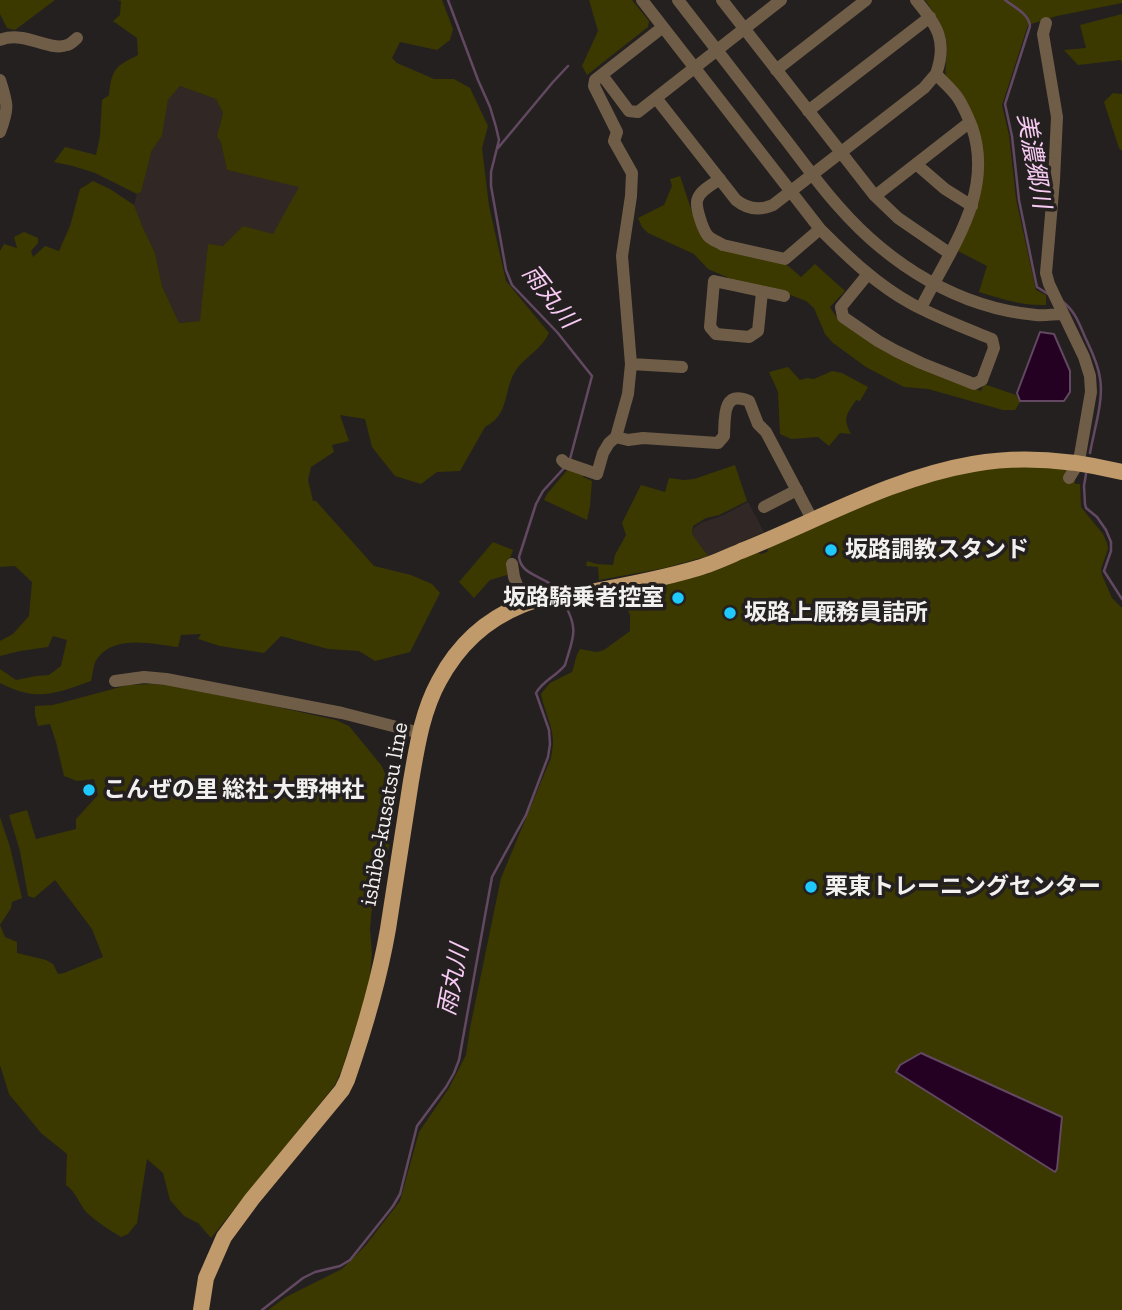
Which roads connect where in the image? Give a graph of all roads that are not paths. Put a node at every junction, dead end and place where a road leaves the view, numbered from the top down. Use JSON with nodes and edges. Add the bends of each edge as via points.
{"nodes":[{"id":1,"x":642,"y":0,"type":"edge"},
{"id":2,"x":678,"y":0,"type":"edge"},
{"id":3,"x":722,"y":0,"type":"edge"},
{"id":4,"x":781,"y":0,"type":"edge"},
{"id":5,"x":866,"y":0,"type":"edge"},
{"id":6,"x":916,"y":0,"type":"edge"},
{"id":7,"x":930,"y":17,"type":"junction"},
{"id":8,"x":1046,"y":23,"type":"dead end"},
{"id":9,"x":663,"y":27,"type":"junction"},
{"id":10,"x":744,"y":29,"type":"junction"},
{"id":11,"x":76,"y":38,"type":"dead end"},
{"id":12,"x":0,"y":40,"type":"edge"},
{"id":13,"x":717,"y":50,"type":"junction"},
{"id":14,"x":695,"y":67,"type":"junction"},
{"id":15,"x":776,"y":70,"type":"junction"},
{"id":16,"x":936,"y":74,"type":"junction"},
{"id":17,"x":602,"y":75,"type":"junction"},
{"id":18,"x":0,"y":80,"type":"edge"},
{"id":19,"x":656,"y":98,"type":"junction"},
{"id":20,"x":808,"y":111,"type":"junction"},
{"id":21,"x":970,"y":122,"type":"junction"},
{"id":22,"x":0,"y":132,"type":"edge"},
{"id":23,"x":840,"y":152,"type":"junction"},
{"id":24,"x":916,"y":164,"type":"junction"},
{"id":25,"x":813,"y":173,"type":"junction"},
{"id":26,"x":720,"y":179,"type":"junction"},
{"id":27,"x":790,"y":191,"type":"junction"},
{"id":28,"x":875,"y":196,"type":"junction"},
{"id":29,"x":972,"y":206,"type":"junction"},
{"id":30,"x":820,"y":229,"type":"junction"},
{"id":31,"x":949,"y":253,"type":"junction"},
{"id":32,"x":868,"y":274,"type":"junction"},
{"id":33,"x":933,"y":283,"type":"junction"},
{"id":34,"x":762,"y":292,"type":"junction"},
{"id":35,"x":785,"y":296,"type":"dead end"},
{"id":36,"x":921,"y":308,"type":"junction"},
{"id":37,"x":1062,"y":314,"type":"junction"},
{"id":38,"x":631,"y":364,"type":"junction"},
{"id":39,"x":682,"y":366,"type":"dead end"},
{"id":40,"x":616,"y":438,"type":"junction"},
{"id":41,"x":566,"y":462,"type":"dead end"},
{"id":42,"x":1079,"y":462,"type":"junction"},
{"id":43,"x":1122,"y":471,"type":"edge"},
{"id":44,"x":1069,"y":478,"type":"dead end"},
{"id":45,"x":797,"y":490,"type":"junction"},
{"id":46,"x":764,"y":507,"type":"dead end"},
{"id":47,"x":813,"y":521,"type":"junction"},
{"id":48,"x":512,"y":564,"type":"dead end"},
{"id":49,"x":524,"y":604,"type":"junction"},
{"id":50,"x":115,"y":681,"type":"dead end"},
{"id":51,"x":420,"y":733,"type":"junction"},
{"id":52,"x":201,"y":1310,"type":"edge"}],
"edges":[{"from":1,"to":9,"type":"street"},
{"from":2,"to":13,"type":"street"},
{"from":3,"to":10,"type":"street"},
{"from":4,"to":10,"type":"street"},
{"from":5,"to":15,"type":"street"},
{"from":6,"to":7,"type":"street"},
{"from":7,"to":16,"type":"street","via":[[942,51]]},
{"from":7,"to":20,"type":"street"},
{"from":8,"to":37,"type":"street","via":[[1043,34],[1057,117],[1046,273]]},
{"from":9,"to":14,"type":"street"},
{"from":9,"to":17,"type":"street"},
{"from":10,"to":13,"type":"street"},
{"from":10,"to":15,"type":"street"},
{"from":11,"to":12,"type":"street","via":[[58,46],[18,37]]},
{"from":13,"to":14,"type":"street"},
{"from":13,"to":25,"type":"street"},
{"from":14,"to":19,"type":"street"},
{"from":14,"to":27,"type":"street"},
{"from":15,"to":20,"type":"street"},
{"from":16,"to":21,"type":"street","via":[[958,98]]},
{"from":16,"to":23,"type":"street"},
{"from":17,"to":19,"type":"street","via":[[629,111],[638,112]]},
{"from":17,"to":38,"type":"street","via":[[594,86],[617,132],[614,141],[632,173],[622,256]]},
{"from":18,"to":22,"type":"street","via":[[8,108]]},
{"from":19,"to":26,"type":"street"},
{"from":20,"to":23,"type":"street"},
{"from":21,"to":24,"type":"street"},
{"from":21,"to":29,"type":"street","via":[[979,163]]},
{"from":23,"to":25,"type":"street"},
{"from":23,"to":28,"type":"street"},
{"from":24,"to":28,"type":"street"},
{"from":24,"to":29,"type":"street"},
{"from":25,"to":27,"type":"street"},
{"from":25,"to":33,"type":"street","via":[[869,238]]},
{"from":26,"to":27,"type":"street","via":[[736,200],[750,208],[765,208]]},
{"from":26,"to":30,"type":"street","via":[[698,196],[696,204],[708,236],[723,245],[785,259]]},
{"from":27,"to":30,"type":"street"},
{"from":28,"to":31,"type":"street"},
{"from":29,"to":31,"type":"street"},
{"from":30,"to":32,"type":"street"},
{"from":31,"to":33,"type":"street"},
{"from":32,"to":36,"type":"street"},
{"from":32,"to":36,"type":"street","via":[[841,307],[843,317],[921,363],[974,384],[982,380],[994,348],[992,339]]},
{"from":33,"to":36,"type":"street"},
{"from":33,"to":37,"type":"street","via":[[1006,310]]},
{"from":34,"to":34,"type":"street","via":[[714,281],[710,327],[716,334],[750,337],[758,331]]},
{"from":34,"to":35,"type":"street"},
{"from":37,"to":42,"type":"street","via":[[1090,376]]},
{"from":38,"to":39,"type":"street"},
{"from":38,"to":40,"type":"street"},
{"from":40,"to":41,"type":"street","via":[[603,453],[597,474]]},
{"from":40,"to":45,"type":"street","via":[[718,443],[724,436],[725,408],[740,397],[749,401]]},
{"from":42,"to":43,"type":"main road","name":"ishibe-kusatsu line"},
{"from":42,"to":44,"type":"street"},
{"from":42,"to":47,"type":"main road","name":"ishibe-kusatsu line","via":[[1001,460],[951,468]]},
{"from":45,"to":46,"type":"street"},
{"from":45,"to":47,"type":"street"},
{"from":47,"to":49,"type":"main road","name":"ishibe-kusatsu line","via":[[700,568]]},
{"from":48,"to":49,"type":"street"},
{"from":49,"to":51,"type":"main road","name":"ishibe-kusatsu line","via":[[489,621],[457,652],[438,682]]},
{"from":50,"to":51,"type":"street","via":[[145,677],[192,683]]},
{"from":51,"to":52,"type":"main road","name":"ishibe-kusatsu line","via":[[381,965],[347,1080],[224,1237],[206,1278]]}]}
